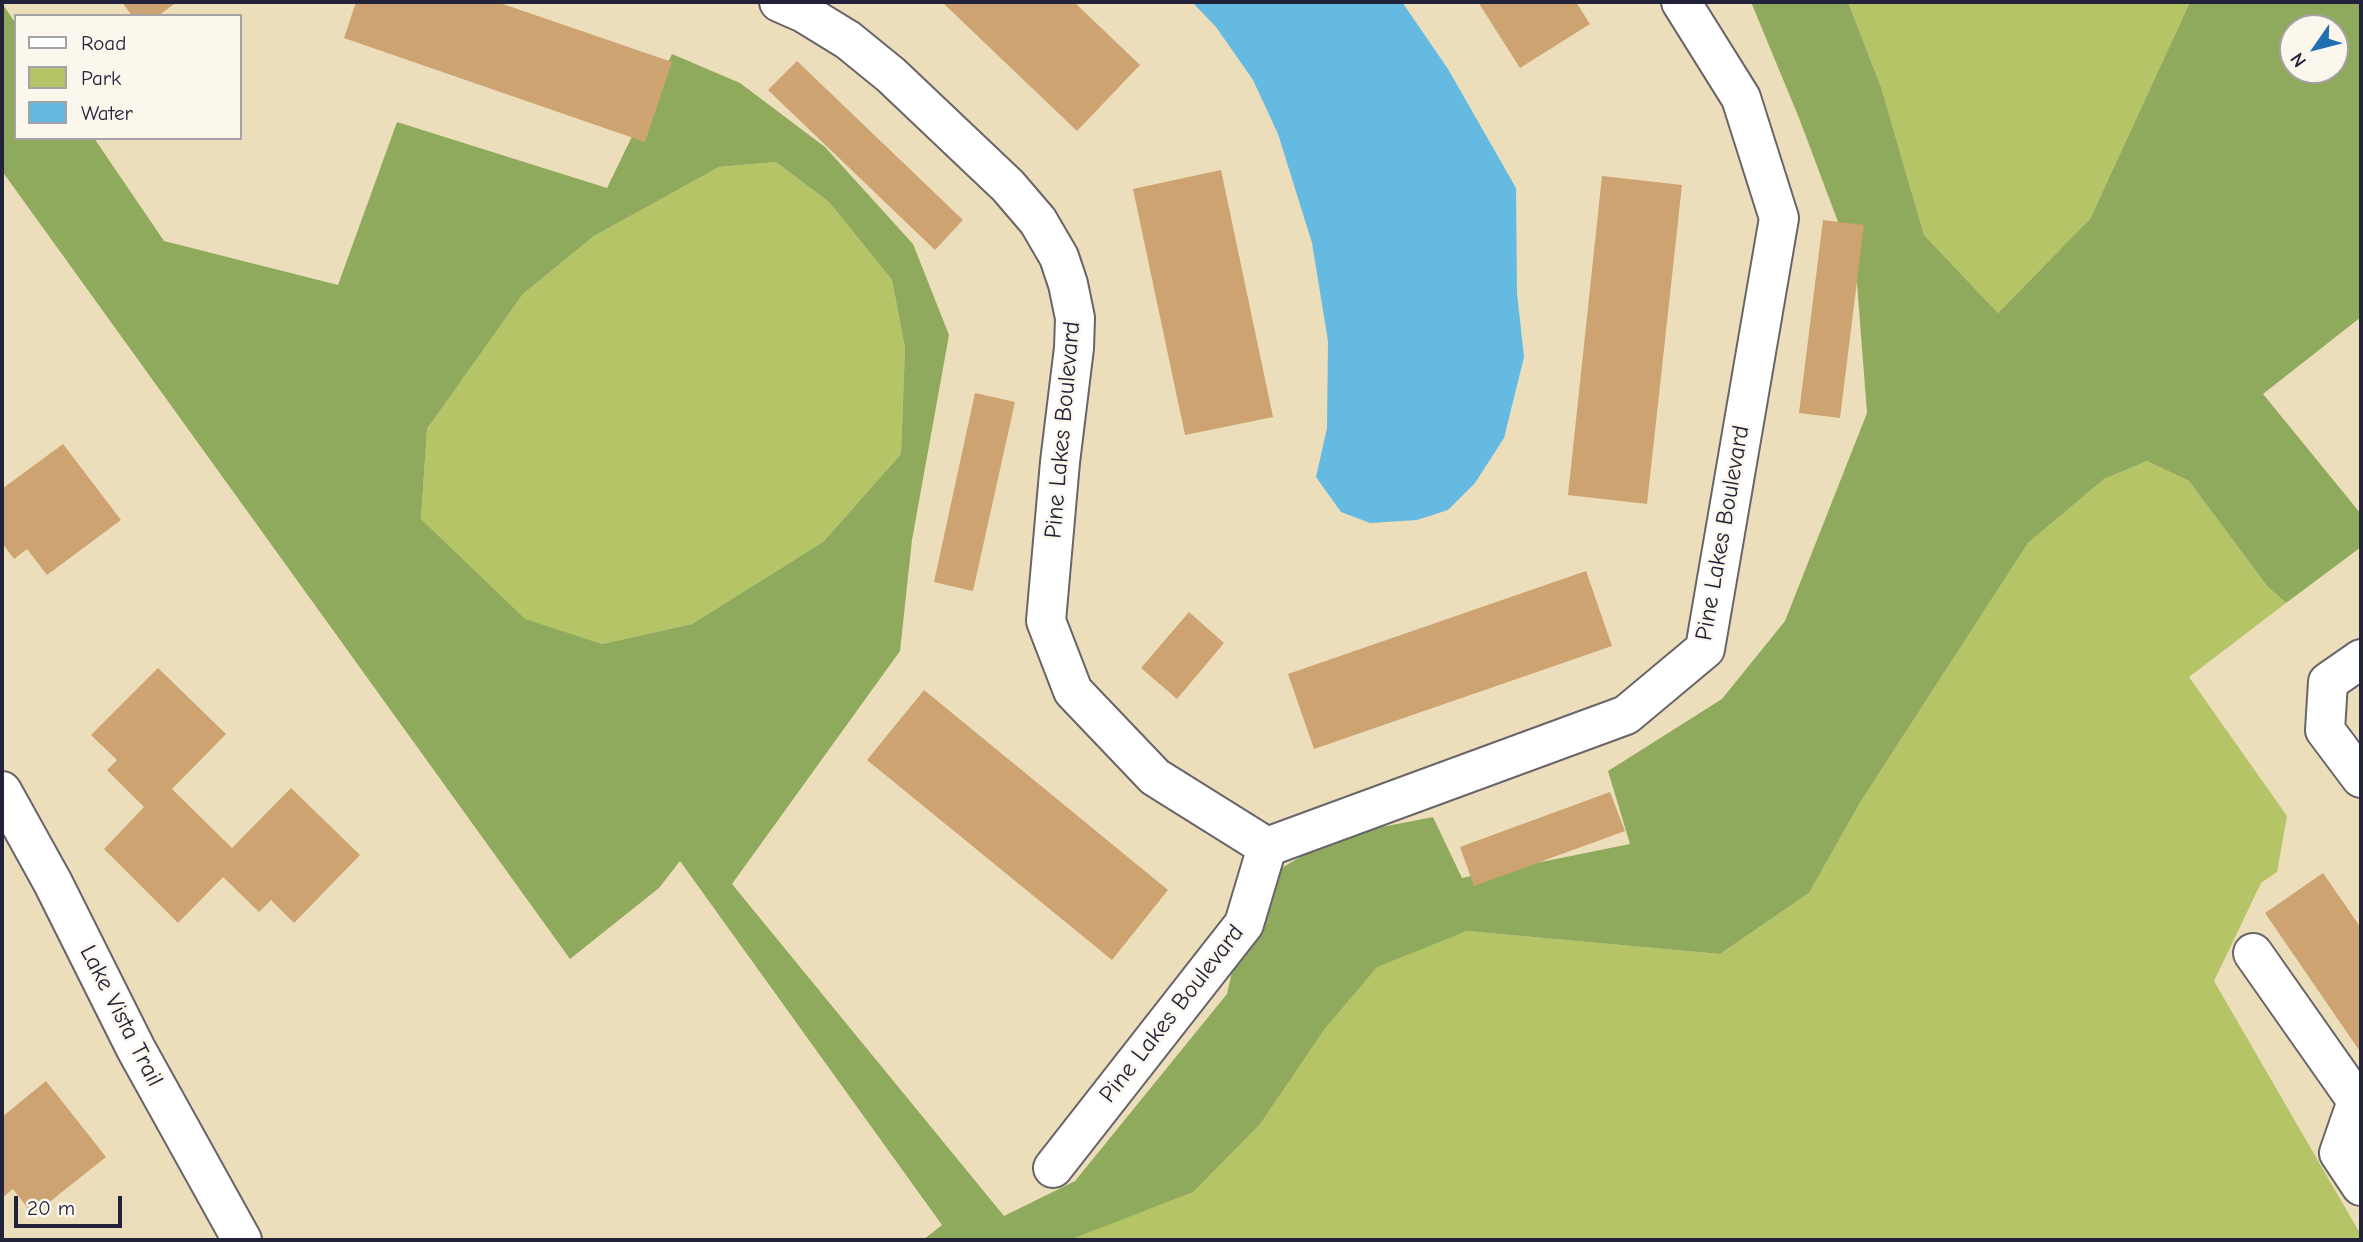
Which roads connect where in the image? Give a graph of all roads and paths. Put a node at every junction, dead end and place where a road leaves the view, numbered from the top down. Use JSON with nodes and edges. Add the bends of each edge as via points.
{"nodes":[{"id":1,"x":779,"y":2,"type":"edge"},
{"id":2,"x":1681,"y":2,"type":"edge"},
{"id":3,"x":2361,"y":659,"type":"edge"},
{"id":4,"x":2361,"y":778,"type":"edge"},
{"id":5,"x":2,"y":791,"type":"edge"},
{"id":6,"x":1267,"y":847,"type":"junction"},
{"id":7,"x":2253,"y":953,"type":"dead end"},
{"id":8,"x":1053,"y":1168,"type":"dead end"},
{"id":9,"x":2361,"y":1186,"type":"edge"},
{"id":10,"x":242,"y":1240,"type":"edge"}],
"edges":[{"from":1,"to":6,"type":"street","name":"Pine Lakes Boulevard","via":[[848,40],[891,75],[1008,186],[1059,257],[1075,318],[1074,348],[1046,621],[1073,691],[1155,777]]},
{"from":2,"to":6,"type":"street","name":"Pine Lakes Boulevard","via":[[1741,98],[1779,218],[1705,649],[1626,715]]},
{"from":3,"to":4,"type":"street","via":[[2328,682],[2325,730]]},
{"from":5,"to":10,"type":"street","name":"Lake Vista Trail"},
{"from":6,"to":8,"type":"street","name":"Pine Lakes Boulevard","via":[[1244,924]]},
{"from":7,"to":9,"type":"street","via":[[2357,1101],[2339,1153]]}]}
